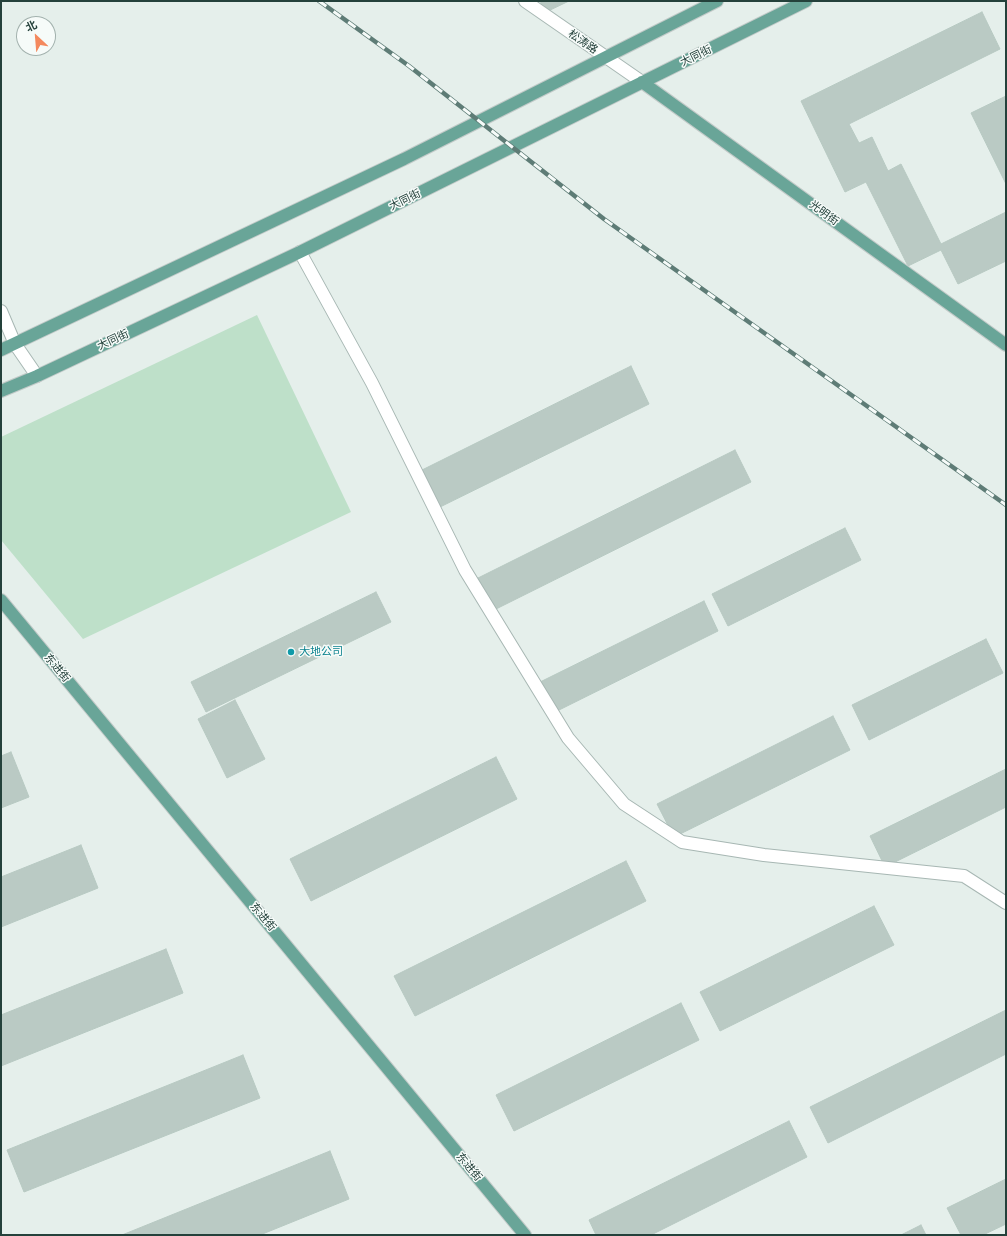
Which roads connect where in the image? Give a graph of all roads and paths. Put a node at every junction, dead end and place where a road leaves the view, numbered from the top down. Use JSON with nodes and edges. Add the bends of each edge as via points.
{"nodes":[{"id":1,"x":525,"y":1,"type":"edge"},
{"id":2,"x":717,"y":1,"type":"edge"},
{"id":3,"x":806,"y":1,"type":"edge"},
{"id":4,"x":606,"y":57,"type":"junction"},
{"id":5,"x":642,"y":82,"type":"junction"},
{"id":6,"x":300,"y":252,"type":"junction"},
{"id":7,"x":1,"y":311,"type":"edge"},
{"id":8,"x":15,"y":344,"type":"junction"},
{"id":9,"x":1006,"y":345,"type":"edge"},
{"id":10,"x":1,"y":350,"type":"edge"},
{"id":11,"x":37,"y":376,"type":"junction"},
{"id":12,"x":1,"y":391,"type":"edge"},
{"id":13,"x":1,"y":600,"type":"edge"},
{"id":14,"x":1006,"y":904,"type":"edge"},
{"id":15,"x":525,"y":1235,"type":"edge"}],
"edges":[{"from":1,"to":4,"type":"street","name":"松涛路"},
{"from":2,"to":4,"type":"main road"},
{"from":3,"to":5,"type":"main road","name":"大同街"},
{"from":4,"to":5,"type":"street","name":"松涛路"},
{"from":4,"to":8,"type":"main road","via":[[404,159]]},
{"from":5,"to":6,"type":"main road","name":"大同街"},
{"from":5,"to":9,"type":"main road","name":"光明街"},
{"from":6,"to":11,"type":"main road","name":"大同街"},
{"from":6,"to":14,"type":"street","via":[[372,383],[465,570],[568,738],[624,804],[682,842],[764,855],[964,876]]},
{"from":7,"to":8,"type":"street"},
{"from":8,"to":10,"type":"main road"},
{"from":8,"to":11,"type":"street"},
{"from":11,"to":12,"type":"main road","name":"大同街"},
{"from":13,"to":15,"type":"main road","name":"东进街"}]}
